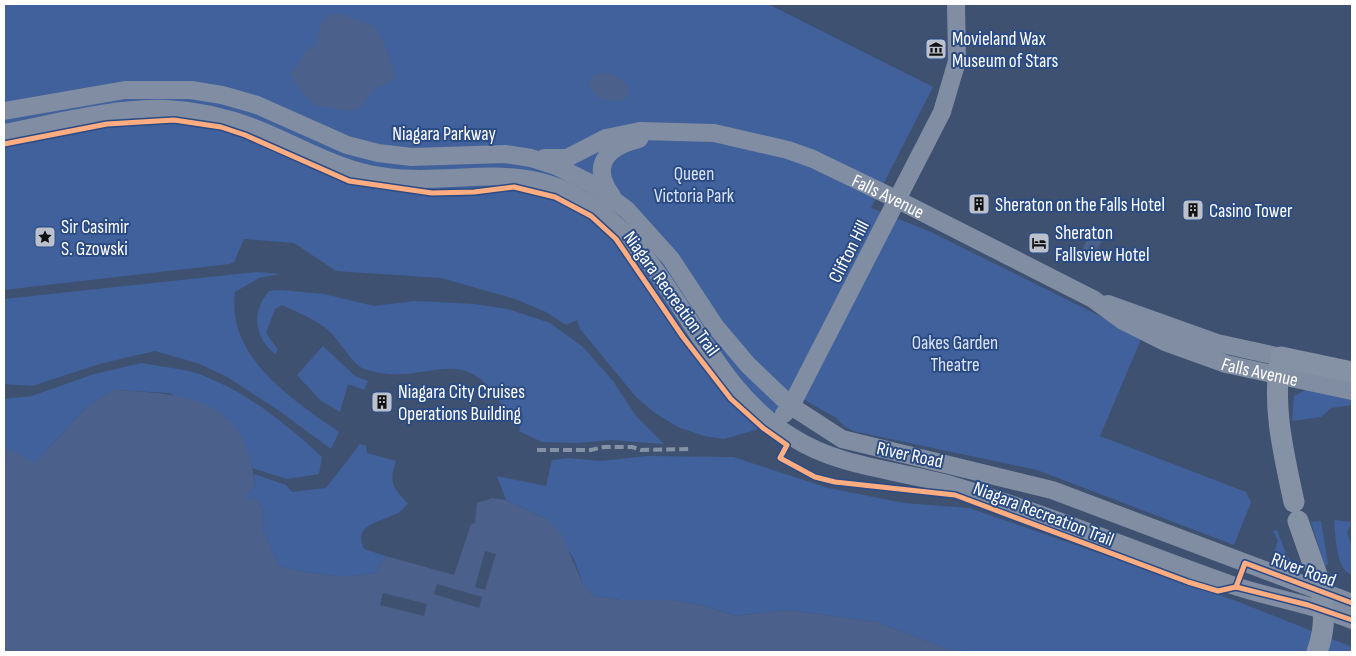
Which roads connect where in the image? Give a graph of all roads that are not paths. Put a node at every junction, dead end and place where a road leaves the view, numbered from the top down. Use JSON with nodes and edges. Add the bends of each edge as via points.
{"nodes":[{"id":1,"x":956,"y":4,"type":"edge"},
{"id":2,"x":4,"y":111,"type":"edge"},
{"id":3,"x":671,"y":132,"type":"junction"},
{"id":4,"x":4,"y":134,"type":"edge"},
{"id":5,"x":514,"y":155,"type":"junction"},
{"id":6,"x":614,"y":199,"type":"junction"},
{"id":7,"x":898,"y":200,"type":"junction"},
{"id":8,"x":1279,"y":365,"type":"junction"},
{"id":9,"x":1352,"y":372,"type":"edge"},
{"id":10,"x":1352,"y":391,"type":"edge"},
{"id":11,"x":791,"y":406,"type":"junction"},
{"id":12,"x":776,"y":424,"type":"junction"},
{"id":13,"x":1352,"y":603,"type":"edge"},
{"id":14,"x":1352,"y":620,"type":"edge"},
{"id":15,"x":1317,"y":652,"type":"edge"}],
"edges":[{"from":1,"to":7,"type":"main road","name":"Clifton Hill","via":[[957,61],[949,92],[938,122]]},
{"from":2,"to":5,"type":"main road","name":"Niagara Parkway","via":[[126,90],[190,90],[257,105],[338,141],[378,154],[412,157]]},
{"from":3,"to":5,"type":"main road","name":"Falls Avenue","via":[[640,131],[616,135],[558,159]]},
{"from":3,"to":6,"type":"main road","name":"Falls Avenue","via":[[622,145],[606,156],[602,175]]},
{"from":3,"to":7,"type":"main road","name":"Falls Avenue","via":[[730,136],[788,150]]},
{"from":4,"to":12,"type":"main road","via":[[93,116],[167,109],[238,122],[366,173],[421,179],[510,176],[560,189],[594,207],[627,235],[719,364],[750,401]]},
{"from":5,"to":6,"type":"main road","name":"Niagara Parkway","via":[[545,162],[572,173]]},
{"from":6,"to":11,"type":"main road","name":"Niagara Parkway","via":[[638,220],[671,259],[725,340]]},
{"from":7,"to":8,"type":"main road","name":"Falls Avenue","via":[[1093,300]]},
{"from":7,"to":11,"type":"main road","name":"Clifton Hill"},
{"from":8,"to":9,"type":"highway","name":"Falls Avenue"},
{"from":8,"to":10,"type":"main road","name":"Falls Avenue"},
{"from":8,"to":15,"type":"highway","bridge":true,"via":[[1279,418],[1296,512],[1317,575],[1324,613],[1322,640]]},
{"from":11,"to":12,"type":"main road","name":"Clifton Hill"},
{"from":11,"to":13,"type":"main road","name":"River Road","via":[[842,439],[1052,490]]},
{"from":12,"to":14,"type":"main road","name":"River Road","via":[[792,438],[829,455],[870,468],[960,487],[1236,587]]}]}
